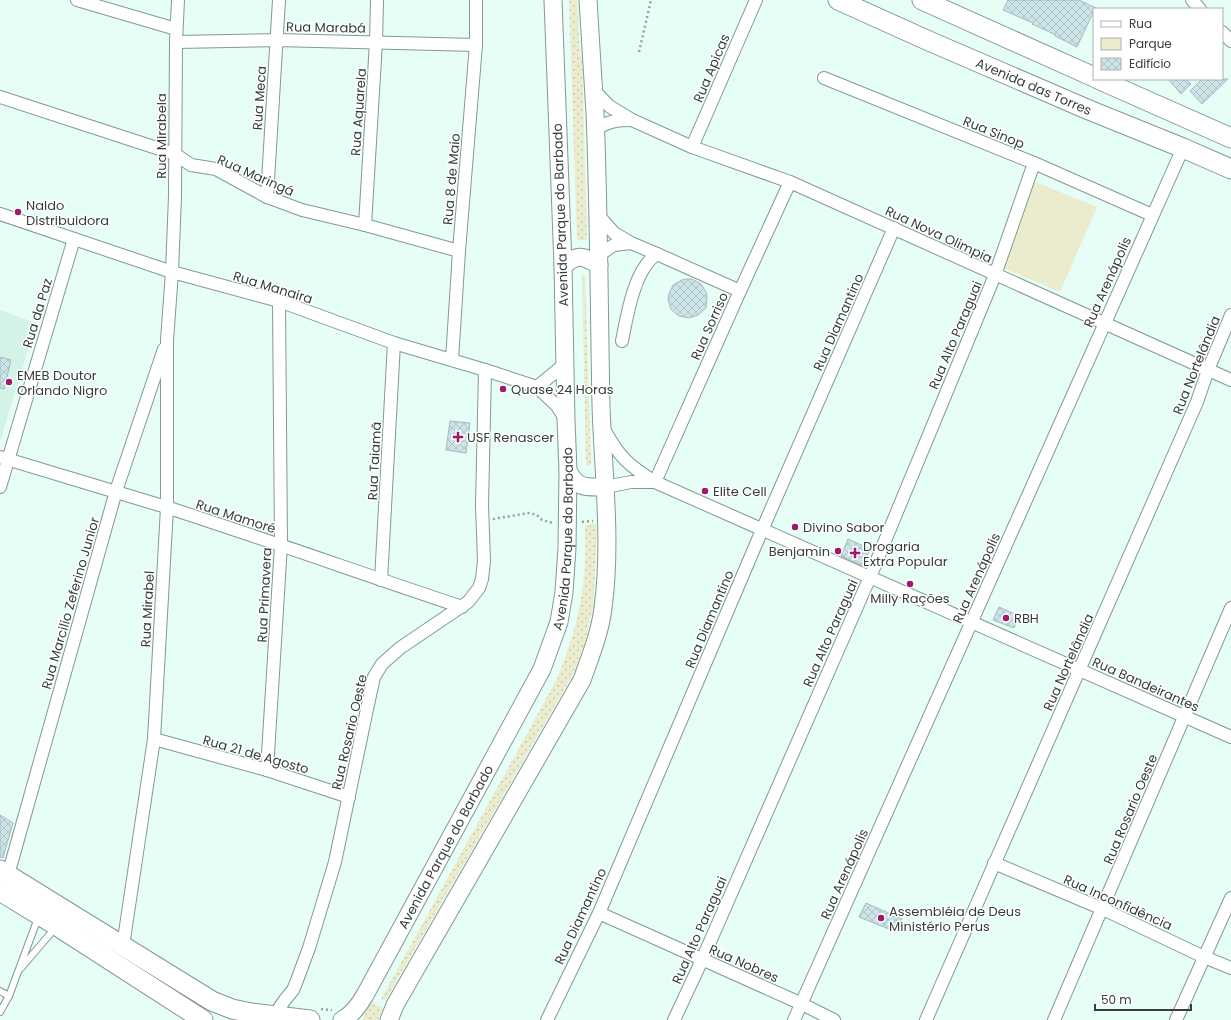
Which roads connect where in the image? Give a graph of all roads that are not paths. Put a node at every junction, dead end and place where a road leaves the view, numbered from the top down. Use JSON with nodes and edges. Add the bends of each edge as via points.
{"nodes":[{"id":1,"x":77,"y":0,"type":"edge"},
{"id":2,"x":178,"y":0,"type":"edge"},
{"id":3,"x":279,"y":0,"type":"edge"},
{"id":4,"x":378,"y":0,"type":"edge"},
{"id":5,"x":476,"y":0,"type":"edge"},
{"id":6,"x":553,"y":0,"type":"edge"},
{"id":7,"x":588,"y":0,"type":"edge"},
{"id":8,"x":756,"y":0,"type":"edge"},
{"id":9,"x":838,"y":0,"type":"edge"},
{"id":10,"x":922,"y":0,"type":"edge"},
{"id":11,"x":1192,"y":0,"type":"edge"},
{"id":12,"x":1199,"y":8,"type":"edge"},
{"id":13,"x":176,"y":29,"type":"junction"},
{"id":14,"x":1223,"y":33,"type":"edge"},
{"id":15,"x":277,"y":40,"type":"junction"},
{"id":16,"x":1231,"y":41,"type":"edge"},
{"id":17,"x":176,"y":42,"type":"junction"},
{"id":18,"x":376,"y":42,"type":"junction"},
{"id":19,"x":476,"y":45,"type":"junction"},
{"id":20,"x":1093,"y":77,"type":"edge"},
{"id":21,"x":824,"y":78,"type":"dead end"},
{"id":22,"x":1100,"y":80,"type":"edge"},
{"id":23,"x":593,"y":89,"type":"junction"},
{"id":24,"x":0,"y":97,"type":"edge"},
{"id":25,"x":632,"y":120,"type":"junction"},
{"id":26,"x":595,"y":130,"type":"junction"},
{"id":27,"x":1231,"y":138,"type":"edge"},
{"id":28,"x":692,"y":147,"type":"junction"},
{"id":29,"x":1182,"y":148,"type":"junction"},
{"id":30,"x":175,"y":154,"type":"junction"},
{"id":31,"x":1034,"y":163,"type":"junction"},
{"id":32,"x":1227,"y":166,"type":"edge"},
{"id":33,"x":790,"y":182,"type":"junction"},
{"id":34,"x":267,"y":197,"type":"junction"},
{"id":35,"x":0,"y":214,"type":"edge"},
{"id":36,"x":598,"y":215,"type":"junction"},
{"id":37,"x":1152,"y":215,"type":"junction"},
{"id":38,"x":365,"y":225,"type":"junction"},
{"id":39,"x":894,"y":228,"type":"junction"},
{"id":40,"x":74,"y":239,"type":"junction"},
{"id":41,"x":631,"y":243,"type":"junction"},
{"id":42,"x":459,"y":251,"type":"junction"},
{"id":43,"x":657,"y":254,"type":"junction"},
{"id":44,"x":599,"y":260,"type":"junction"},
{"id":45,"x":563,"y":266,"type":"junction"},
{"id":46,"x":172,"y":272,"type":"junction"},
{"id":47,"x":995,"y":275,"type":"junction"},
{"id":48,"x":740,"y":291,"type":"junction"},
{"id":49,"x":278,"y":301,"type":"junction"},
{"id":50,"x":1231,"y":315,"type":"edge"},
{"id":51,"x":1104,"y":323,"type":"junction"},
{"id":52,"x":167,"y":340,"type":"junction"},
{"id":53,"x":622,"y":341,"type":"dead end"},
{"id":54,"x":394,"y":343,"type":"junction"},
{"id":55,"x":452,"y":360,"type":"junction"},
{"id":56,"x":565,"y":364,"type":"junction"},
{"id":57,"x":486,"y":370,"type":"junction"},
{"id":58,"x":1208,"y":370,"type":"junction"},
{"id":59,"x":1231,"y":380,"type":"edge"},
{"id":60,"x":537,"y":387,"type":"junction"},
{"id":61,"x":566,"y":420,"type":"junction"},
{"id":62,"x":602,"y":427,"type":"junction"},
{"id":63,"x":4,"y":458,"type":"edge"},
{"id":64,"x":568,"y":471,"type":"junction"},
{"id":65,"x":655,"y":482,"type":"junction"},
{"id":66,"x":0,"y":487,"type":"edge"},
{"id":67,"x":604,"y":487,"type":"junction"},
{"id":68,"x":116,"y":491,"type":"junction"},
{"id":69,"x":167,"y":508,"type":"junction"},
{"id":70,"x":762,"y":530,"type":"junction"},
{"id":71,"x":281,"y":545,"type":"junction"},
{"id":72,"x":870,"y":577,"type":"junction"},
{"id":73,"x":381,"y":580,"type":"junction"},
{"id":74,"x":462,"y":607,"type":"junction"},
{"id":75,"x":1231,"y":608,"type":"edge"},
{"id":76,"x":972,"y":622,"type":"junction"},
{"id":77,"x":1080,"y":670,"type":"junction"},
{"id":78,"x":1184,"y":716,"type":"junction"},
{"id":79,"x":1231,"y":737,"type":"edge"},
{"id":80,"x":154,"y":739,"type":"junction"},
{"id":81,"x":267,"y":770,"type":"junction"},
{"id":82,"x":349,"y":797,"type":"junction"},
{"id":83,"x":994,"y":863,"type":"junction"},
{"id":84,"x":3,"y":879,"type":"edge"},
{"id":85,"x":1231,"y":898,"type":"edge"},
{"id":86,"x":1103,"y":909,"type":"junction"},
{"id":87,"x":599,"y":914,"type":"junction"},
{"id":88,"x":39,"y":915,"type":"junction"},
{"id":89,"x":57,"y":926,"type":"junction"},
{"id":90,"x":123,"y":946,"type":"junction"},
{"id":91,"x":1204,"y":957,"type":"junction"},
{"id":92,"x":702,"y":960,"type":"junction"},
{"id":93,"x":1231,"y":968,"type":"edge"},
{"id":94,"x":19,"y":970,"type":"junction"},
{"id":95,"x":0,"y":991,"type":"edge"},
{"id":96,"x":9,"y":996,"type":"junction"},
{"id":97,"x":802,"y":1004,"type":"junction"},
{"id":98,"x":0,"y":1012,"type":"edge"},
{"id":99,"x":339,"y":1014,"type":"edge"},
{"id":100,"x":312,"y":1015,"type":"edge"},
{"id":101,"x":274,"y":1018,"type":"edge"},
{"id":102,"x":203,"y":1020,"type":"edge"},
{"id":103,"x":389,"y":1020,"type":"edge"},
{"id":104,"x":547,"y":1020,"type":"edge"},
{"id":105,"x":674,"y":1020,"type":"edge"},
{"id":106,"x":794,"y":1020,"type":"edge"},
{"id":107,"x":834,"y":1020,"type":"edge"},
{"id":108,"x":926,"y":1020,"type":"edge"},
{"id":109,"x":1054,"y":1020,"type":"edge"},
{"id":110,"x":1176,"y":1020,"type":"edge"}],
"edges":[{"from":1,"to":13,"type":"street"},
{"from":2,"to":13,"type":"street","name":"Rua Mirabela"},
{"from":3,"to":15,"type":"street","name":"Rua Meca"},
{"from":4,"to":18,"type":"street","name":"Rua Aquarela"},
{"from":5,"to":19,"type":"street","name":"Rua 8 de Maio"},
{"from":6,"to":45,"type":"main road","name":"Avenida Parque do Barbado"},
{"from":7,"to":23,"type":"main road"},
{"from":8,"to":28,"type":"street","name":"Rua Apicas"},
{"from":9,"to":29,"type":"main road","name":"Avenida das Torres"},
{"from":10,"to":20,"type":"main road"},
{"from":11,"to":12,"type":"street"},
{"from":13,"to":17,"type":"street","name":"Rua Mirabela"},
{"from":14,"to":16,"type":"street"},
{"from":15,"to":17,"type":"street","name":"Rua Marabá"},
{"from":15,"to":18,"type":"street","name":"Rua Marabá"},
{"from":15,"to":34,"type":"street","name":"Rua Meca"},
{"from":17,"to":30,"type":"street","name":"Rua Mirabela"},
{"from":18,"to":19,"type":"street","name":"Rua Marabá"},
{"from":18,"to":38,"type":"street","name":"Rua Aquarela"},
{"from":19,"to":42,"type":"street","name":"Rua 8 de Maio"},
{"from":21,"to":31,"type":"street","name":"Rua Sinop"},
{"from":22,"to":27,"type":"main road"},
{"from":23,"to":25,"type":"street","name":"Rua Nova Olimpia","via":[[609,106]]},
{"from":23,"to":26,"type":"main road"},
{"from":24,"to":30,"type":"street","name":"Rua Maringá"},
{"from":25,"to":26,"type":"street","name":"Rua Nova Olimpia","via":[[610,122]]},
{"from":25,"to":28,"type":"street","name":"Rua Nova Olimpia"},
{"from":26,"to":36,"type":"main road"},
{"from":28,"to":33,"type":"street","name":"Rua Nova Olimpia"},
{"from":29,"to":32,"type":"main road","name":"Avenida das Torres"},
{"from":29,"to":37,"type":"street","name":"Rua Arenápolis"},
{"from":30,"to":34,"type":"street","name":"Rua Maringá","via":[[191,165],[216,169]]},
{"from":30,"to":46,"type":"street","name":"Rua Mirabela"},
{"from":31,"to":37,"type":"street","name":"Rua Sinop"},
{"from":31,"to":47,"type":"street","name":"Rua Alto Paraguai"},
{"from":33,"to":39,"type":"street","name":"Rua Nova Olimpia"},
{"from":33,"to":48,"type":"street","name":"Rua Sorriso"},
{"from":34,"to":38,"type":"street","name":"Rua Maringá","via":[[302,210]]},
{"from":35,"to":40,"type":"street","name":"Rua Manaira"},
{"from":36,"to":41,"type":"street","via":[[610,230]]},
{"from":36,"to":44,"type":"main road"},
{"from":37,"to":51,"type":"street","name":"Rua Arenápolis"},
{"from":38,"to":42,"type":"street","name":"Rua Maringá"},
{"from":39,"to":47,"type":"street","name":"Rua Nova Olimpia"},
{"from":39,"to":70,"type":"street","name":"Rua Diamantino"},
{"from":40,"to":46,"type":"street","name":"Rua Manaira"},
{"from":40,"to":63,"type":"street","name":"Rua da Paz"},
{"from":41,"to":43,"type":"street"},
{"from":41,"to":44,"type":"street","via":[[614,245]]},
{"from":42,"to":55,"type":"street","name":"Rua 8 de Maio"},
{"from":43,"to":48,"type":"street"},
{"from":43,"to":53,"type":"street","via":[[650,258],[636,284],[628,308]]},
{"from":44,"to":45,"type":"main road","via":[[577,257]]},
{"from":44,"to":62,"type":"main road"},
{"from":45,"to":56,"type":"main road","name":"Avenida Parque do Barbado"},
{"from":46,"to":49,"type":"street","name":"Rua Manaira"},
{"from":46,"to":52,"type":"street","name":"Rua Mirabel"},
{"from":47,"to":51,"type":"street","name":"Rua Nova Olimpia"},
{"from":47,"to":72,"type":"street","name":"Rua Alto Paraguai"},
{"from":48,"to":65,"type":"street","name":"Rua Sorriso"},
{"from":49,"to":54,"type":"street","name":"Rua Manaira"},
{"from":49,"to":71,"type":"street","name":"Rua Primavera"},
{"from":50,"to":58,"type":"street","name":"Rua Nortelândia"},
{"from":51,"to":58,"type":"street","name":"Rua Nova Olimpia"},
{"from":51,"to":76,"type":"street","name":"Rua Arenápolis"},
{"from":52,"to":68,"type":"street","name":"Rua Marcilio Zeferino Junior"},
{"from":52,"to":69,"type":"street","name":"Rua Mirabel"},
{"from":54,"to":55,"type":"street","name":"Rua Manaira"},
{"from":54,"to":73,"type":"street","name":"Rua Taiamã"},
{"from":55,"to":57,"type":"street","name":"Rua Manaira"},
{"from":56,"to":60,"type":"street"},
{"from":56,"to":61,"type":"main road","name":"Avenida Parque do Barbado"},
{"from":57,"to":60,"type":"street","name":"Rua Manaira"},
{"from":57,"to":74,"type":"street","name":"Rua Rosario Oeste","via":[[482,519],[484,562],[479,588]]},
{"from":58,"to":59,"type":"street","name":"Rua Nova Olimpia"},
{"from":58,"to":77,"type":"street","name":"Rua Nortelândia","via":[[1197,402]]},
{"from":60,"to":61,"type":"street","name":"Rua Manaira","via":[[557,406]]},
{"from":61,"to":64,"type":"main road","name":"Avenida Parque do Barbado"},
{"from":62,"to":65,"type":"street","name":"Rua Bandeirantes","via":[[622,458]]},
{"from":62,"to":67,"type":"main road"},
{"from":63,"to":66,"type":"street","name":"Rua da Paz"},
{"from":63,"to":68,"type":"street","name":"Rua Mamoré"},
{"from":64,"to":67,"type":"main road","via":[[573,481],[578,484]]},
{"from":64,"to":99,"type":"main road","name":"Avenida Parque do Barbado","via":[[577,525],[567,548],[559,622],[542,669],[358,1007],[350,1014]]},
{"from":65,"to":67,"type":"street","name":"Rua Bandeirantes","via":[[631,482]]},
{"from":65,"to":70,"type":"street","name":"Rua Bandeirantes"},
{"from":67,"to":103,"type":"main road","via":[[607,571],[603,610],[582,680],[438,929]]},
{"from":68,"to":69,"type":"street","name":"Rua Mamoré"},
{"from":68,"to":84,"type":"street","name":"Rua Marcilio Zeferino Junior"},
{"from":69,"to":71,"type":"street","name":"Rua Mamoré"},
{"from":69,"to":80,"type":"street","name":"Rua Mirabel"},
{"from":70,"to":72,"type":"street","name":"Rua Bandeirantes"},
{"from":70,"to":87,"type":"street","name":"Rua Diamantino"},
{"from":71,"to":73,"type":"street","name":"Rua Mamoré"},
{"from":71,"to":81,"type":"street","name":"Rua Primavera"},
{"from":72,"to":76,"type":"street","name":"Rua Bandeirantes"},
{"from":72,"to":92,"type":"street","name":"Rua Alto Paraguai"},
{"from":73,"to":74,"type":"street","name":"Rua Mamoré"},
{"from":74,"to":82,"type":"street","name":"Rua Rosario Oeste","via":[[400,648],[382,664],[374,677]]},
{"from":75,"to":78,"type":"street","name":"Rua Rosario Oeste"},
{"from":76,"to":77,"type":"street","name":"Rua Bandeirantes"},
{"from":76,"to":97,"type":"street","name":"Rua Arenápolis"},
{"from":77,"to":78,"type":"street","name":"Rua Bandeirantes"},
{"from":77,"to":83,"type":"street","name":"Rua Nortelândia"},
{"from":78,"to":79,"type":"street","name":"Rua Bandeirantes"},
{"from":78,"to":86,"type":"street","name":"Rua Rosario Oeste"},
{"from":80,"to":81,"type":"street","name":"Rua 21 de Agosto"},
{"from":80,"to":90,"type":"street","name":"Rua Mirabel"},
{"from":81,"to":82,"type":"street","name":"Rua 21 de Agosto"},
{"from":82,"to":101,"type":"street","name":"Rua Rosario Oeste","via":[[335,862],[309,948],[293,990]]},
{"from":83,"to":86,"type":"street","name":"Rua Inconfidência"},
{"from":83,"to":108,"type":"street","name":"Rua Nortelândia"},
{"from":84,"to":88,"type":"main road"},
{"from":84,"to":90,"type":"main road"},
{"from":85,"to":91,"type":"street"},
{"from":86,"to":91,"type":"street","name":"Rua Inconfidência"},
{"from":86,"to":109,"type":"street","name":"Rua Rosario Oeste"},
{"from":87,"to":92,"type":"street","name":"Rua Nobres"},
{"from":87,"to":104,"type":"street","name":"Rua Diamantino"},
{"from":88,"to":89,"type":"main road"},
{"from":88,"to":94,"type":"lane"},
{"from":89,"to":94,"type":"lane"},
{"from":89,"to":102,"type":"main road"},
{"from":90,"to":101,"type":"main road","via":[[212,1001],[232,1009]]},
{"from":91,"to":93,"type":"street","name":"Rua Inconfidência"},
{"from":91,"to":110,"type":"street"},
{"from":92,"to":97,"type":"street","name":"Rua Nobres"},
{"from":92,"to":105,"type":"street","name":"Rua Alto Paraguai"},
{"from":94,"to":96,"type":"lane"},
{"from":95,"to":96,"type":"lane"},
{"from":96,"to":98,"type":"lane"},
{"from":97,"to":106,"type":"street","name":"Rua Arenápolis"},
{"from":97,"to":107,"type":"street","name":"Rua Nobres"},
{"from":100,"to":101,"type":"main road"}]}
